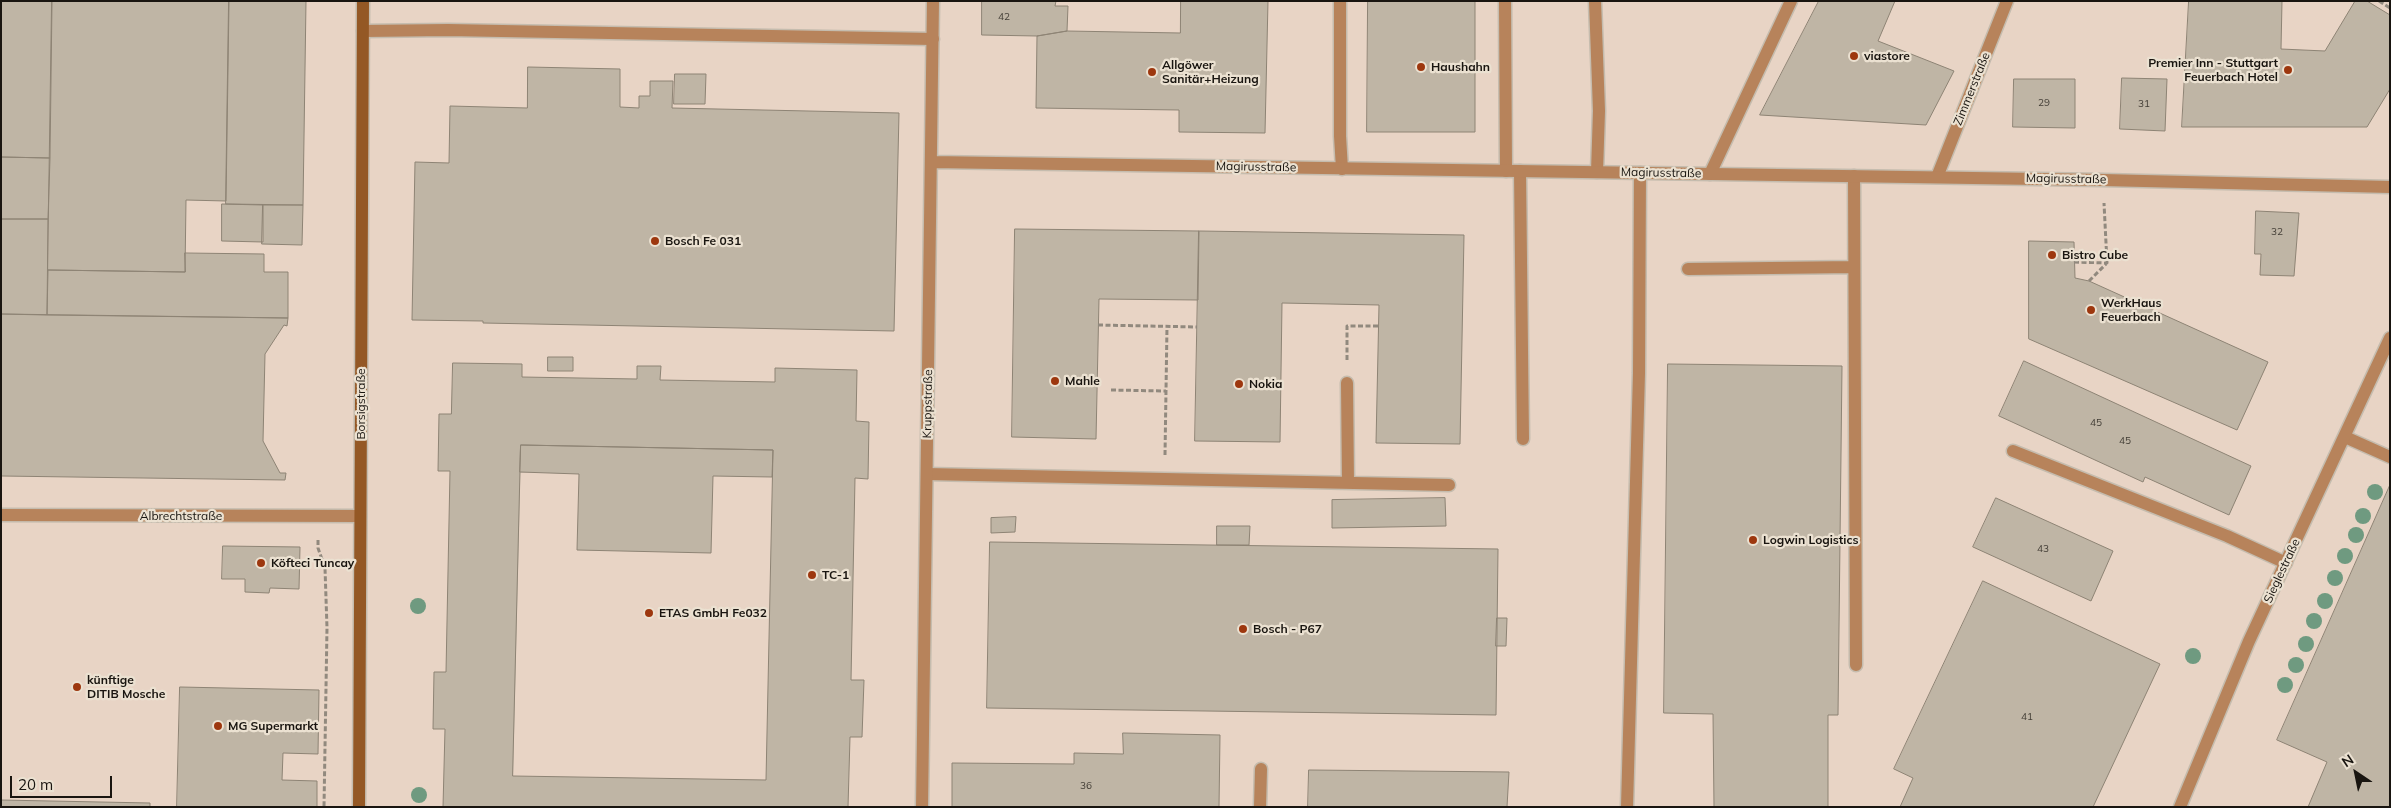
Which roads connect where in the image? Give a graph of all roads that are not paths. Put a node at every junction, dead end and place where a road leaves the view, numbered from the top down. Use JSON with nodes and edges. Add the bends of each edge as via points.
{"nodes":[{"id":1,"x":363,"y":1,"type":"edge"},
{"id":2,"x":933,"y":1,"type":"edge"},
{"id":3,"x":1340,"y":1,"type":"edge"},
{"id":4,"x":1505,"y":1,"type":"edge"},
{"id":5,"x":1596,"y":1,"type":"edge"},
{"id":6,"x":1791,"y":1,"type":"edge"},
{"id":7,"x":2007,"y":1,"type":"edge"},
{"id":8,"x":363,"y":31,"type":"junction"},
{"id":9,"x":933,"y":39,"type":"junction"},
{"id":10,"x":932,"y":162,"type":"junction"},
{"id":11,"x":1342,"y":169,"type":"junction"},
{"id":12,"x":1506,"y":171,"type":"junction"},
{"id":13,"x":1520,"y":171,"type":"junction"},
{"id":14,"x":1597,"y":172,"type":"junction"},
{"id":15,"x":1640,"y":173,"type":"junction"},
{"id":16,"x":1710,"y":174,"type":"junction"},
{"id":17,"x":1854,"y":176,"type":"junction"},
{"id":18,"x":1937,"y":177,"type":"junction"},
{"id":19,"x":2390,"y":187,"type":"edge"},
{"id":20,"x":1854,"y":267,"type":"junction"},
{"id":21,"x":1688,"y":269,"type":"dead end"},
{"id":22,"x":2390,"y":338,"type":"edge"},
{"id":23,"x":1347,"y":383,"type":"road end"},
{"id":24,"x":2345,"y":438,"type":"junction"},
{"id":25,"x":1523,"y":439,"type":"dead end"},
{"id":26,"x":2013,"y":451,"type":"dead end"},
{"id":27,"x":2390,"y":457,"type":"edge"},
{"id":28,"x":928,"y":474,"type":"junction"},
{"id":29,"x":1348,"y":483,"type":"junction"},
{"id":30,"x":1449,"y":485,"type":"dead end"},
{"id":31,"x":1,"y":515,"type":"edge"},
{"id":32,"x":360,"y":516,"type":"junction"},
{"id":33,"x":2286,"y":563,"type":"junction"},
{"id":34,"x":1856,"y":665,"type":"dead end"},
{"id":35,"x":1260,"y":768,"type":"dead end"},
{"id":36,"x":359,"y":807,"type":"edge"},
{"id":37,"x":922,"y":807,"type":"edge"},
{"id":38,"x":1260,"y":807,"type":"edge"},
{"id":39,"x":1627,"y":807,"type":"edge"},
{"id":40,"x":2180,"y":807,"type":"edge"}],
"edges":[{"from":1,"to":8,"type":"main road","name":"Borsigstraße"},
{"from":2,"to":9,"type":"street","name":"Kruppstraße"},
{"from":3,"to":11,"type":"street"},
{"from":4,"to":12,"type":"street"},
{"from":5,"to":14,"type":"street"},
{"from":6,"to":16,"type":"street"},
{"from":7,"to":18,"type":"street","name":"Zimmerstraße"},
{"from":8,"to":9,"type":"street"},
{"from":8,"to":32,"type":"main road","name":"Borsigstraße"},
{"from":9,"to":10,"type":"street","name":"Kruppstraße"},
{"from":10,"to":11,"type":"street","name":"Magirusstraße"},
{"from":10,"to":28,"type":"street","name":"Kruppstraße"},
{"from":11,"to":12,"type":"street","name":"Magirusstraße"},
{"from":12,"to":13,"type":"street","name":"Magirusstraße"},
{"from":13,"to":14,"type":"street","name":"Magirusstraße"},
{"from":13,"to":25,"type":"street"},
{"from":14,"to":15,"type":"street","name":"Magirusstraße"},
{"from":15,"to":16,"type":"street","name":"Magirusstraße"},
{"from":15,"to":39,"type":"street","via":[[1639,374]]},
{"from":16,"to":17,"type":"street","name":"Magirusstraße"},
{"from":17,"to":18,"type":"street","name":"Magirusstraße"},
{"from":17,"to":20,"type":"street"},
{"from":18,"to":19,"type":"street","name":"Magirusstraße"},
{"from":20,"to":21,"type":"street"},
{"from":20,"to":34,"type":"street"},
{"from":22,"to":24,"type":"street","name":"Sieglestraße"},
{"from":23,"to":29,"type":"street"},
{"from":24,"to":27,"type":"street"},
{"from":24,"to":33,"type":"street","name":"Sieglestraße"},
{"from":26,"to":33,"type":"street","via":[[2227,536]]},
{"from":28,"to":29,"type":"street"},
{"from":28,"to":37,"type":"street","name":"Kruppstraße"},
{"from":29,"to":30,"type":"street"},
{"from":31,"to":32,"type":"street","name":"Albrechtstraße"},
{"from":32,"to":36,"type":"main road","name":"Borsigstraße"},
{"from":33,"to":40,"type":"street","name":"Sieglestraße"},
{"from":35,"to":38,"type":"street"}]}
